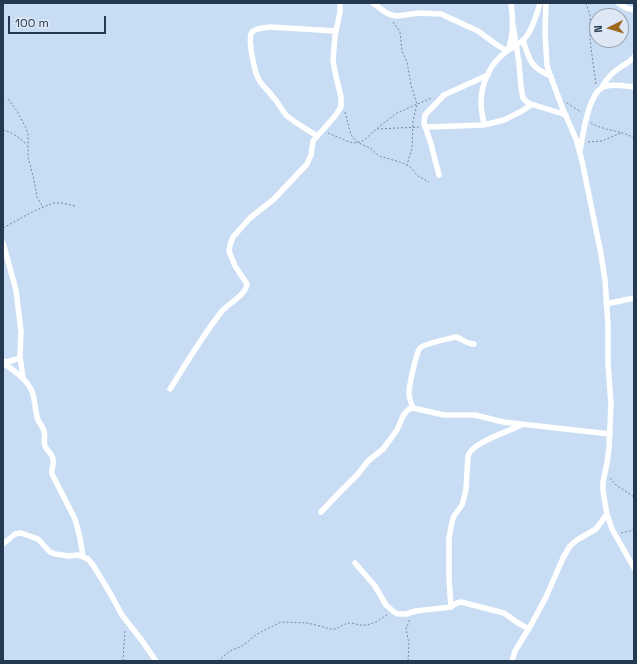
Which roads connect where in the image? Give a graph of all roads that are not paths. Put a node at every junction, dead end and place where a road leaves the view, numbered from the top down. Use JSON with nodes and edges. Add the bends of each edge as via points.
{"nodes":[{"id":1,"x":340,"y":3,"type":"edge"},
{"id":2,"x":373,"y":3,"type":"edge"},
{"id":3,"x":511,"y":3,"type":"edge"},
{"id":4,"x":540,"y":3,"type":"edge"},
{"id":5,"x":546,"y":3,"type":"edge"},
{"id":6,"x":618,"y":3,"type":"edge"},
{"id":7,"x":634,"y":10,"type":"edge"},
{"id":8,"x":513,"y":25,"type":"junction"},
{"id":9,"x":336,"y":31,"type":"junction"},
{"id":10,"x":523,"y":40,"type":"junction"},
{"id":11,"x":516,"y":45,"type":"junction"},
{"id":12,"x":507,"y":50,"type":"junction"},
{"id":13,"x":634,"y":57,"type":"edge"},
{"id":14,"x":488,"y":75,"type":"junction"},
{"id":15,"x":551,"y":76,"type":"junction"},
{"id":16,"x":634,"y":87,"type":"edge"},
{"id":17,"x":602,"y":88,"type":"junction"},
{"id":18,"x":531,"y":105,"type":"junction"},
{"id":19,"x":566,"y":115,"type":"junction"},
{"id":20,"x":484,"y":125,"type":"junction"},
{"id":21,"x":426,"y":127,"type":"junction"},
{"id":22,"x":317,"y":136,"type":"junction"},
{"id":23,"x":580,"y":151,"type":"junction"},
{"id":24,"x":439,"y":175,"type":"dead end"},
{"id":25,"x":3,"y":243,"type":"edge"},
{"id":26,"x":634,"y":298,"type":"edge"},
{"id":27,"x":606,"y":304,"type":"junction"},
{"id":28,"x":474,"y":344,"type":"dead end"},
{"id":29,"x":20,"y":358,"type":"junction"},
{"id":30,"x":3,"y":362,"type":"edge"},
{"id":31,"x":24,"y":379,"type":"junction"},
{"id":32,"x":170,"y":389,"type":"dead end"},
{"id":33,"x":413,"y":408,"type":"junction"},
{"id":34,"x":522,"y":425,"type":"junction"},
{"id":35,"x":610,"y":434,"type":"junction"},
{"id":36,"x":322,"y":512,"type":"dead end"},
{"id":37,"x":607,"y":514,"type":"junction"},
{"id":38,"x":3,"y":544,"type":"edge"},
{"id":39,"x":83,"y":556,"type":"junction"},
{"id":40,"x":355,"y":563,"type":"dead end"},
{"id":41,"x":634,"y":568,"type":"edge"},
{"id":42,"x":451,"y":607,"type":"junction"},
{"id":43,"x":529,"y":629,"type":"junction"},
{"id":44,"x":156,"y":661,"type":"edge"},
{"id":45,"x":512,"y":661,"type":"edge"}],
"edges":[{"from":1,"to":9,"type":"street"},
{"from":2,"to":12,"type":"street","via":[[388,14],[397,16],[440,14],[478,31]]},
{"from":3,"to":8,"type":"street"},
{"from":4,"to":10,"type":"street","via":[[531,28]]},
{"from":5,"to":15,"type":"street","via":[[547,65]]},
{"from":6,"to":7,"type":"street"},
{"from":8,"to":11,"type":"street"},
{"from":8,"to":12,"type":"street","via":[[511,42]]},
{"from":9,"to":22,"type":"street","via":[[334,66],[341,107]]},
{"from":9,"to":22,"type":"street","via":[[270,27],[259,28],[251,35],[259,81],[287,116]]},
{"from":10,"to":11,"type":"street"},
{"from":10,"to":15,"type":"street","via":[[532,64]]},
{"from":11,"to":12,"type":"street"},
{"from":11,"to":18,"type":"street","via":[[523,98]]},
{"from":12,"to":14,"type":"street","via":[[494,63]]},
{"from":13,"to":17,"type":"street","via":[[608,77]]},
{"from":14,"to":20,"type":"street","via":[[481,99]]},
{"from":14,"to":21,"type":"street","via":[[444,95],[425,115]]},
{"from":15,"to":19,"type":"street"},
{"from":16,"to":17,"type":"street","via":[[614,85]]},
{"from":17,"to":23,"type":"street","via":[[590,105]]},
{"from":18,"to":19,"type":"street"},
{"from":18,"to":20,"type":"street","via":[[504,120]]},
{"from":19,"to":23,"type":"street"},
{"from":20,"to":21,"type":"street"},
{"from":21,"to":24,"type":"street"},
{"from":22,"to":32,"type":"street","via":[[313,141],[307,164],[274,199],[232,236],[229,251],[247,288],[224,310],[201,340]]},
{"from":23,"to":27,"type":"street","via":[[601,254]]},
{"from":25,"to":29,"type":"street","via":[[16,290],[21,331]]},
{"from":26,"to":27,"type":"street"},
{"from":27,"to":35,"type":"street"},
{"from":28,"to":33,"type":"street","via":[[468,344],[456,337],[420,349],[409,389]]},
{"from":29,"to":30,"type":"street"},
{"from":29,"to":31,"type":"street"},
{"from":30,"to":31,"type":"street"},
{"from":31,"to":39,"type":"street","via":[[30,386],[38,421],[45,433],[44,446],[52,458],[52,474],[76,519]]},
{"from":33,"to":34,"type":"street","via":[[444,415],[475,415]]},
{"from":33,"to":36,"type":"street","via":[[403,416],[397,430],[383,449],[368,461]]},
{"from":34,"to":35,"type":"street"},
{"from":34,"to":42,"type":"street","via":[[473,448],[468,456],[464,498],[454,516],[449,538]]},
{"from":35,"to":37,"type":"street","via":[[603,482]]},
{"from":37,"to":41,"type":"street","via":[[614,534]]},
{"from":37,"to":43,"type":"street","via":[[596,529],[570,546]]},
{"from":38,"to":39,"type":"street","via":[[14,534],[21,533],[38,540],[54,554]]},
{"from":39,"to":44,"type":"street","via":[[93,565],[122,615]]},
{"from":40,"to":42,"type":"street","via":[[393,612],[403,614]]},
{"from":42,"to":43,"type":"street","via":[[461,602],[494,610],[504,613]]},
{"from":43,"to":45,"type":"street","via":[[515,651]]}]}
